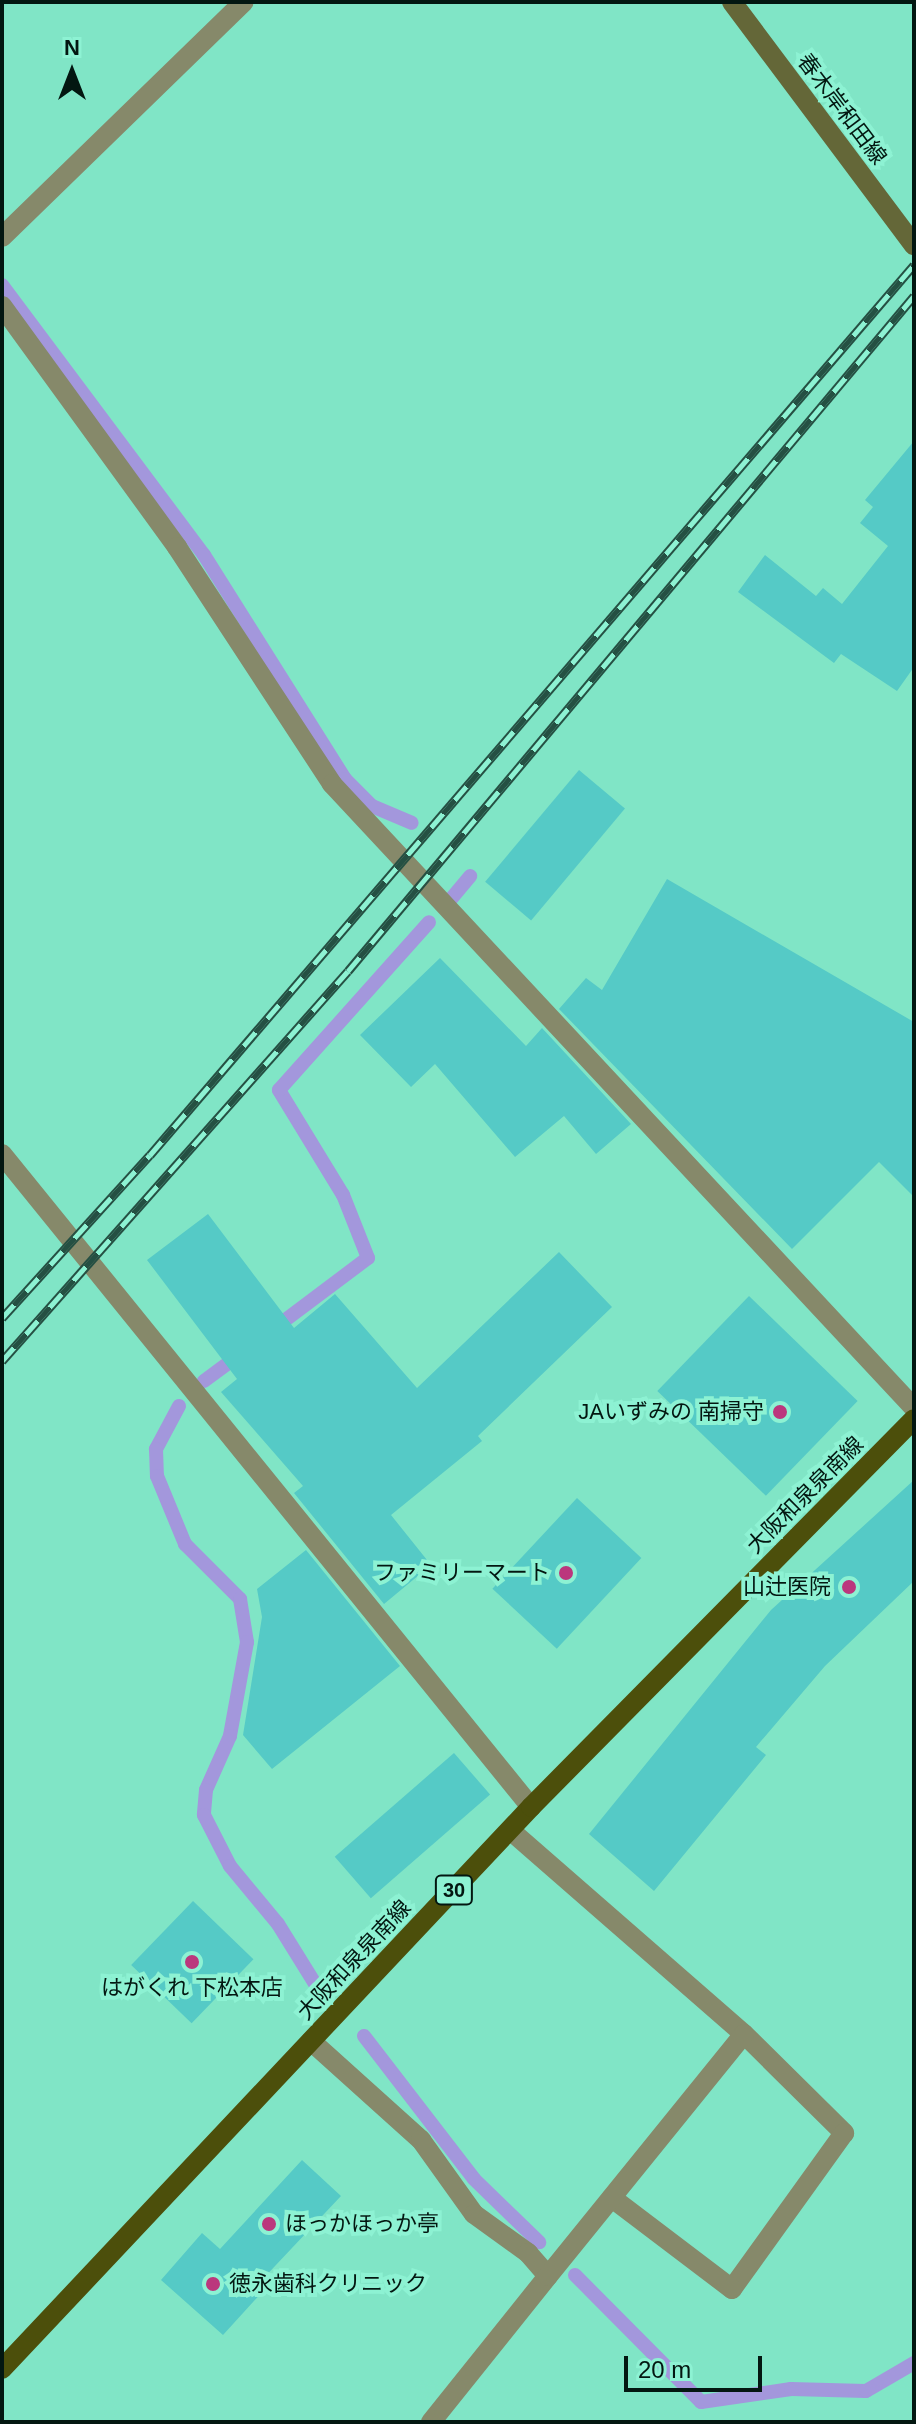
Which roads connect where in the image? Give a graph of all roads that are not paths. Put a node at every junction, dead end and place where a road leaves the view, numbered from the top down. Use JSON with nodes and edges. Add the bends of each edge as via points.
{"nodes":[{"id":1,"x":244,"y":2,"type":"edge"},
{"id":2,"x":732,"y":2,"type":"edge"},
{"id":3,"x":2,"y":237,"type":"edge"},
{"id":4,"x":914,"y":245,"type":"edge"},
{"id":5,"x":2,"y":306,"type":"edge"},
{"id":6,"x":2,"y":1154,"type":"edge"},
{"id":7,"x":914,"y":1408,"type":"edge"},
{"id":8,"x":914,"y":1419,"type":"edge"},
{"id":9,"x":531,"y":1807,"type":"junction"},
{"id":10,"x":510,"y":1830,"type":"junction"},
{"id":11,"x":744,"y":2034,"type":"junction"},
{"id":12,"x":311,"y":2041,"type":"junction"},
{"id":13,"x":612,"y":2198,"type":"junction"},
{"id":14,"x":548,"y":2276,"type":"junction"},
{"id":15,"x":2,"y":2369,"type":"edge"},
{"id":16,"x":431,"y":2422,"type":"edge"}],
"edges":[{"from":1,"to":3,"type":"street"},
{"from":2,"to":4,"type":"main road","name":"春木岸和田線"},
{"from":5,"to":7,"type":"street","via":[[177,547],[332,784]]},
{"from":6,"to":9,"type":"street"},
{"from":8,"to":9,"type":"main road","name":"大阪和泉泉南線","number":"30"},
{"from":9,"to":10,"type":"main road","name":"大阪和泉泉南線","number":"30"},
{"from":10,"to":11,"type":"street"},
{"from":10,"to":12,"type":"main road","name":"大阪和泉泉南線","number":"30"},
{"from":11,"to":13,"type":"street"},
{"from":11,"to":13,"type":"street","via":[[844,2133],[732,2289]]},
{"from":12,"to":14,"type":"street","via":[[421,2140],[474,2214],[528,2253]]},
{"from":12,"to":15,"type":"main road","name":"大阪和泉泉南線","number":"30"},
{"from":13,"to":14,"type":"street"},
{"from":14,"to":16,"type":"street"}]}
